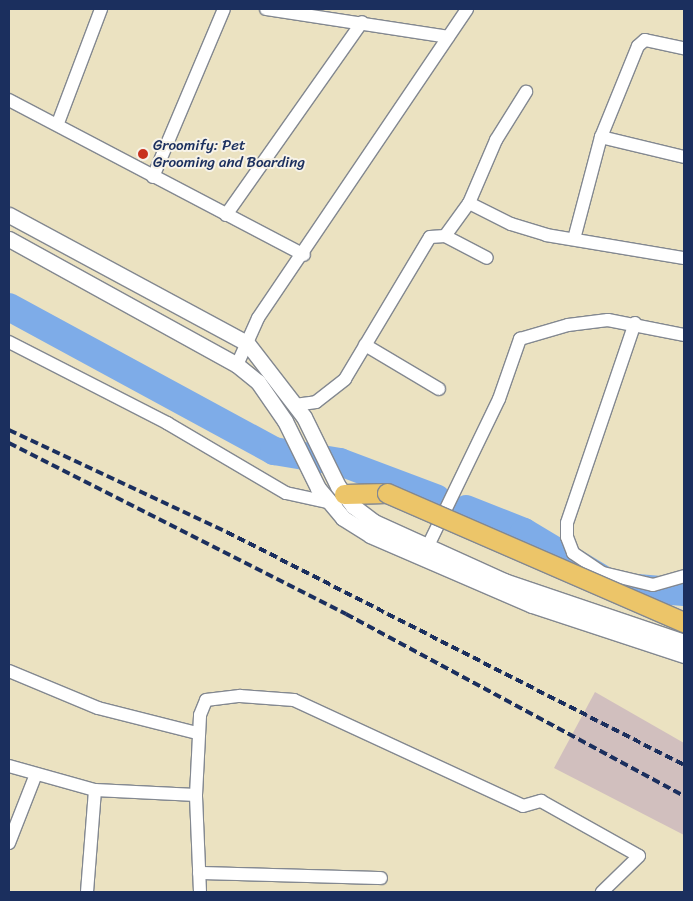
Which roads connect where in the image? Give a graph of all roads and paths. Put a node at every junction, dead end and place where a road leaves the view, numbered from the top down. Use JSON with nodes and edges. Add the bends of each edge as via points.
{"nodes":[{"id":1,"x":101,"y":9,"type":"edge"},
{"id":2,"x":224,"y":9,"type":"edge"},
{"id":3,"x":266,"y":9,"type":"edge"},
{"id":4,"x":467,"y":9,"type":"edge"},
{"id":5,"x":362,"y":22,"type":"junction"},
{"id":6,"x":448,"y":37,"type":"junction"},
{"id":7,"x":684,"y":48,"type":"edge"},
{"id":8,"x":526,"y":92,"type":"dead end"},
{"id":9,"x":9,"y":100,"type":"edge"},
{"id":10,"x":58,"y":123,"type":"junction"},
{"id":11,"x":601,"y":137,"type":"junction"},
{"id":12,"x":684,"y":157,"type":"edge"},
{"id":13,"x":153,"y":177,"type":"junction"},
{"id":14,"x":468,"y":203,"type":"junction"},
{"id":15,"x":9,"y":215,"type":"edge"},
{"id":16,"x":226,"y":215,"type":"junction"},
{"id":17,"x":445,"y":236,"type":"junction"},
{"id":18,"x":574,"y":239,"type":"junction"},
{"id":19,"x":9,"y":240,"type":"edge"},
{"id":20,"x":304,"y":255,"type":"junction"},
{"id":21,"x":487,"y":258,"type":"dead end"},
{"id":22,"x":684,"y":258,"type":"edge"},
{"id":23,"x":635,"y":323,"type":"junction"},
{"id":24,"x":684,"y":335,"type":"edge"},
{"id":25,"x":9,"y":342,"type":"edge"},
{"id":26,"x":247,"y":343,"type":"junction"},
{"id":27,"x":365,"y":346,"type":"junction"},
{"id":28,"x":237,"y":364,"type":"junction"},
{"id":29,"x":439,"y":389,"type":"dead end"},
{"id":30,"x":295,"y":405,"type":"junction"},
{"id":31,"x":341,"y":497,"type":"junction"},
{"id":32,"x":427,"y":548,"type":"junction"},
{"id":33,"x":684,"y":576,"type":"edge"},
{"id":34,"x":684,"y":622,"type":"edge"},
{"id":35,"x":684,"y":642,"type":"edge"},
{"id":36,"x":684,"y":655,"type":"edge"},
{"id":37,"x":9,"y":671,"type":"edge"},
{"id":38,"x":197,"y":732,"type":"junction"},
{"id":39,"x":9,"y":766,"type":"edge"},
{"id":40,"x":36,"y":774,"type":"junction"},
{"id":41,"x":95,"y":790,"type":"junction"},
{"id":42,"x":196,"y":795,"type":"junction"},
{"id":43,"x":9,"y":843,"type":"edge"},
{"id":44,"x":199,"y":873,"type":"junction"},
{"id":45,"x":382,"y":878,"type":"dead end"},
{"id":46,"x":87,"y":892,"type":"edge"},
{"id":47,"x":200,"y":892,"type":"edge"},
{"id":48,"x":602,"y":892,"type":"edge"}],
"edges":[{"from":1,"to":10,"type":"street"},
{"from":2,"to":13,"type":"street"},
{"from":3,"to":5,"type":"street"},
{"from":4,"to":6,"type":"street"},
{"from":5,"to":6,"type":"street"},
{"from":5,"to":16,"type":"street"},
{"from":6,"to":20,"type":"street"},
{"from":7,"to":11,"type":"street","via":[[640,42]]},
{"from":8,"to":14,"type":"street","via":[[496,140]]},
{"from":9,"to":10,"type":"street"},
{"from":10,"to":13,"type":"street"},
{"from":11,"to":12,"type":"street"},
{"from":11,"to":18,"type":"street"},
{"from":13,"to":16,"type":"street"},
{"from":14,"to":17,"type":"street"},
{"from":14,"to":18,"type":"street","via":[[510,224]]},
{"from":15,"to":26,"type":"street"},
{"from":16,"to":20,"type":"street"},
{"from":17,"to":21,"type":"street"},
{"from":17,"to":27,"type":"street","via":[[430,237]]},
{"from":18,"to":22,"type":"street"},
{"from":19,"to":28,"type":"street"},
{"from":20,"to":26,"type":"street","via":[[258,318]]},
{"from":23,"to":24,"type":"street"},
{"from":23,"to":32,"type":"street","via":[[568,325],[520,339],[499,398]]},
{"from":23,"to":33,"type":"street","via":[[567,523],[567,537],[573,553],[604,573],[653,585]]},
{"from":25,"to":31,"type":"street","via":[[167,423],[286,493]]},
{"from":26,"to":28,"type":"street"},
{"from":26,"to":30,"type":"street"},
{"from":27,"to":29,"type":"street"},
{"from":27,"to":30,"type":"street","via":[[337,389],[316,402]]},
{"from":28,"to":31,"type":"street","via":[[258,382],[286,421],[318,488]]},
{"from":30,"to":31,"type":"street","via":[[304,417]]},
{"from":31,"to":32,"type":"street","via":[[394,534]]},
{"from":31,"to":34,"type":"main road","bridge":true,"via":[[387,493]]},
{"from":31,"to":36,"type":"street","via":[[343,518],[408,555],[600,630]]},
{"from":32,"to":35,"type":"street","via":[[513,584]]},
{"from":37,"to":38,"type":"street","via":[[98,708]]},
{"from":38,"to":42,"type":"street"},
{"from":38,"to":48,"type":"street","via":[[206,700],[240,696],[294,700],[523,806],[542,801],[639,856]]},
{"from":39,"to":40,"type":"street"},
{"from":40,"to":41,"type":"street"},
{"from":40,"to":43,"type":"street"},
{"from":41,"to":42,"type":"street"},
{"from":41,"to":46,"type":"street"},
{"from":42,"to":44,"type":"street"},
{"from":44,"to":45,"type":"street"},
{"from":44,"to":47,"type":"street"}]}
